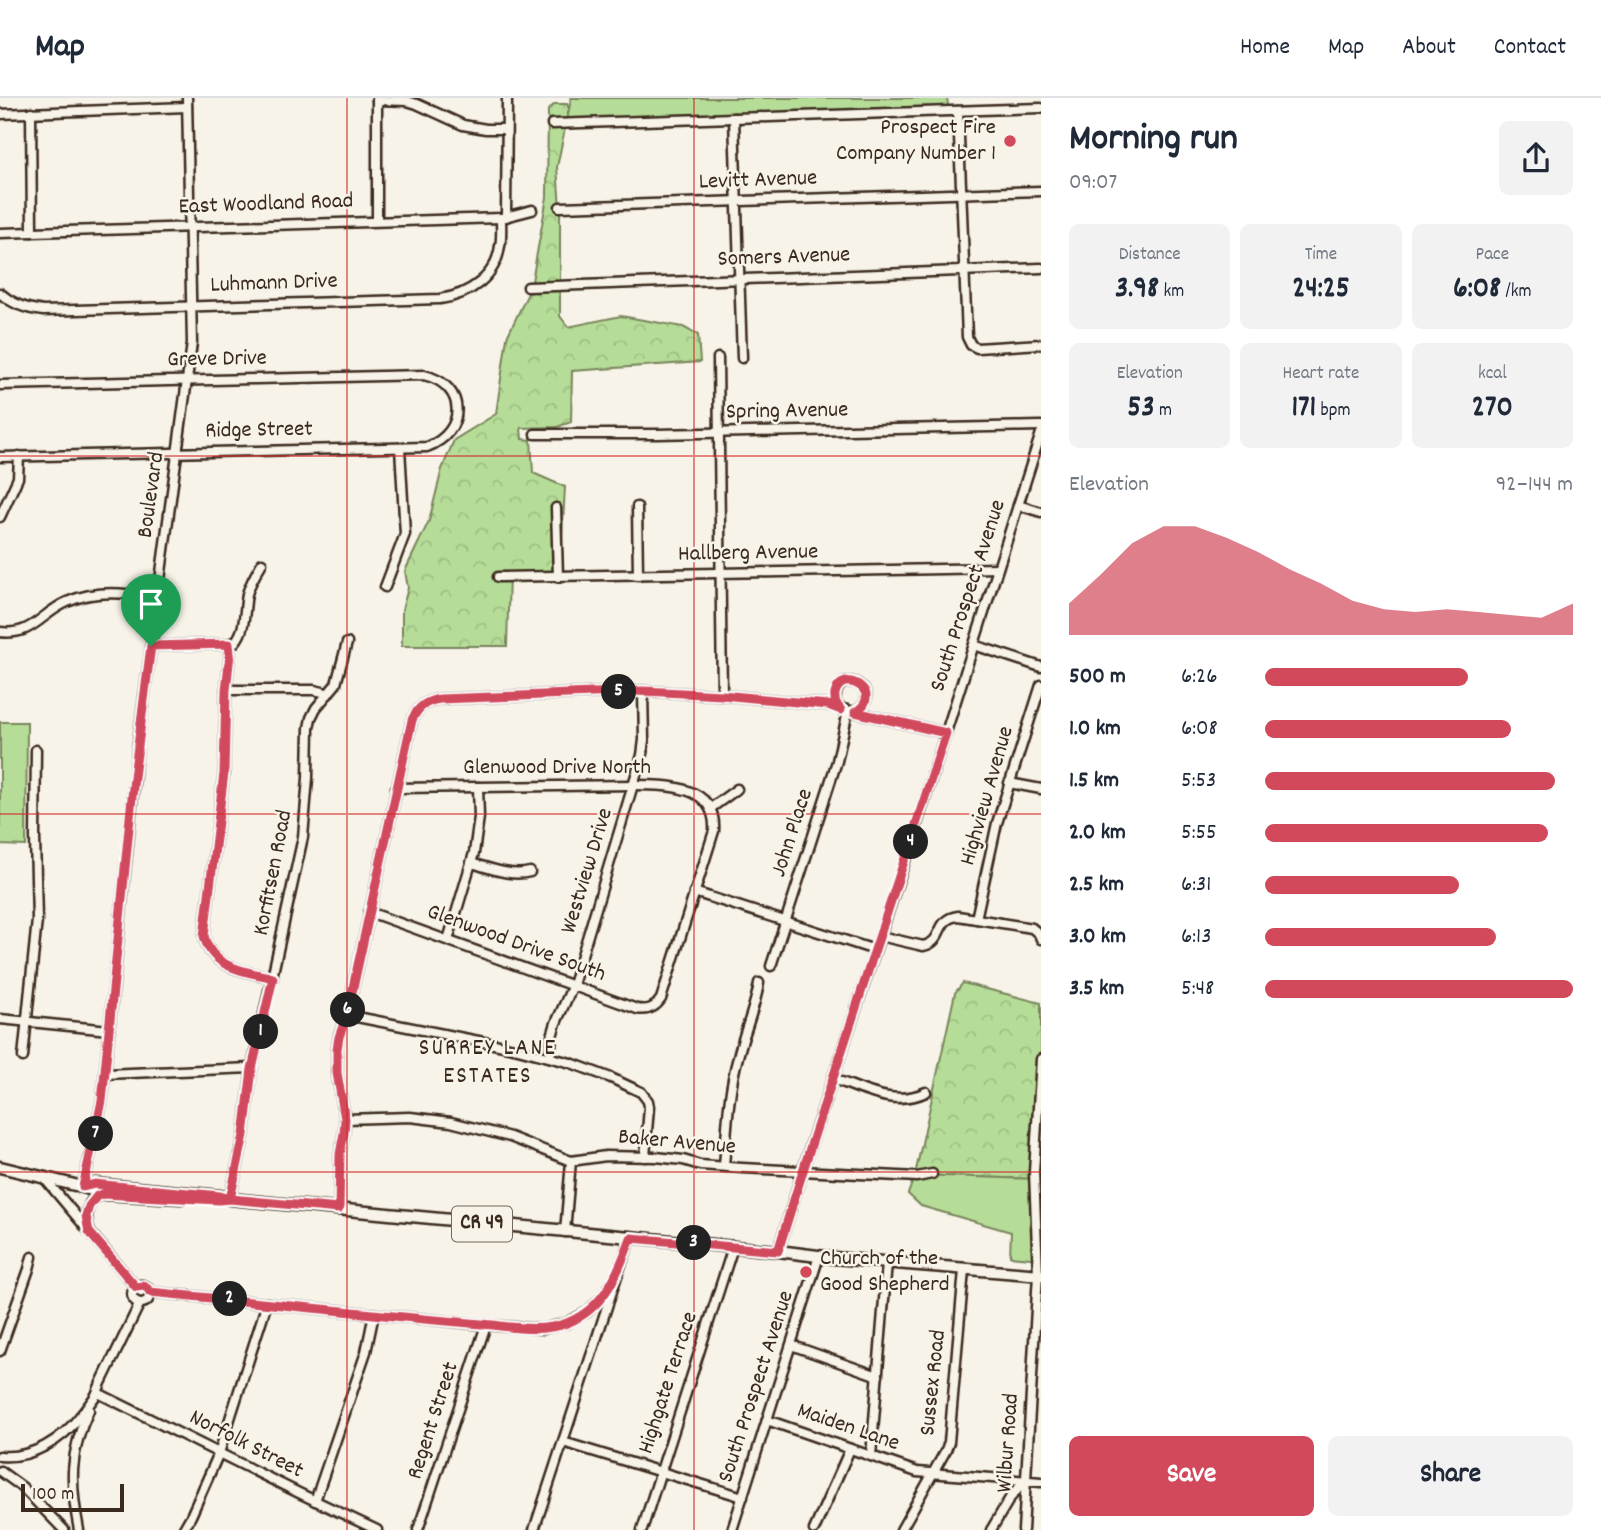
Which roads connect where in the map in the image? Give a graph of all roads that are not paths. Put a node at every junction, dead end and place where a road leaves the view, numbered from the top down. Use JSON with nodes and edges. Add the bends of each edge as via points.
{"nodes":[{"id":1,"x":507,"y":98,"type":"edge"},
{"id":2,"x":377,"y":99,"type":"edge"},
{"id":3,"x":187,"y":103,"type":"edge"},
{"id":4,"x":1041,"y":108,"type":"edge"},
{"id":5,"x":958,"y":111,"type":"junction"},
{"id":6,"x":31,"y":113,"type":"junction"},
{"id":7,"x":0,"y":114,"type":"edge"},
{"id":8,"x":734,"y":118,"type":"junction"},
{"id":9,"x":552,"y":124,"type":"dead end"},
{"id":10,"x":506,"y":129,"type":"junction"},
{"id":11,"x":1041,"y":191,"type":"edge"},
{"id":12,"x":962,"y":194,"type":"junction"},
{"id":13,"x":737,"y":201,"type":"junction"},
{"id":14,"x":560,"y":208,"type":"dead end"},
{"id":15,"x":532,"y":210,"type":"dead end"},
{"id":16,"x":504,"y":218,"type":"junction"},
{"id":17,"x":377,"y":221,"type":"junction"},
{"id":18,"x":189,"y":227,"type":"junction"},
{"id":19,"x":33,"y":232,"type":"junction"},
{"id":20,"x":0,"y":233,"type":"edge"},
{"id":21,"x":1041,"y":268,"type":"edge"},
{"id":22,"x":964,"y":271,"type":"junction"},
{"id":23,"x":740,"y":279,"type":"junction"},
{"id":24,"x":528,"y":287,"type":"dead end"},
{"id":25,"x":0,"y":293,"type":"edge"},
{"id":26,"x":191,"y":305,"type":"junction"},
{"id":27,"x":1041,"y":344,"type":"edge"},
{"id":28,"x":718,"y":358,"type":"dead end"},
{"id":29,"x":742,"y":358,"type":"dead end"},
{"id":30,"x":435,"y":378,"type":"joint"},
{"id":31,"x":188,"y":380,"type":"junction"},
{"id":32,"x":0,"y":384,"type":"edge"},
{"id":33,"x":1041,"y":426,"type":"edge"},
{"id":34,"x":719,"y":433,"type":"junction"},
{"id":35,"x":1041,"y":433,"type":"edge"},
{"id":36,"x":535,"y":434,"type":"dead end"},
{"id":37,"x":400,"y":447,"type":"junction"},
{"id":38,"x":178,"y":452,"type":"junction"},
{"id":39,"x":19,"y":456,"type":"junction"},
{"id":40,"x":0,"y":457,"type":"edge"},
{"id":41,"x":1018,"y":505,"type":"junction"},
{"id":42,"x":637,"y":507,"type":"dead end"},
{"id":43,"x":556,"y":508,"type":"dead end"},
{"id":44,"x":1041,"y":512,"type":"edge"},
{"id":45,"x":0,"y":517,"type":"edge"},
{"id":46,"x":262,"y":564,"type":"dead end"},
{"id":47,"x":998,"y":568,"type":"junction"},
{"id":48,"x":721,"y":573,"type":"junction"},
{"id":49,"x":638,"y":575,"type":"junction"},
{"id":50,"x":498,"y":577,"type":"dead end"},
{"id":51,"x":558,"y":577,"type":"junction"},
{"id":52,"x":385,"y":587,"type":"dead end"},
{"id":53,"x":157,"y":598,"type":"junction"},
{"id":54,"x":0,"y":632,"type":"edge"},
{"id":55,"x":347,"y":643,"type":"dead end"},
{"id":56,"x":229,"y":644,"type":"junction"},
{"id":57,"x":974,"y":645,"type":"junction"},
{"id":58,"x":151,"y":646,"type":"junction"},
{"id":59,"x":1041,"y":667,"type":"edge"},
{"id":60,"x":1041,"y":685,"type":"edge"},
{"id":61,"x":226,"y":690,"type":"junction"},
{"id":62,"x":643,"y":691,"type":"junction"},
{"id":63,"x":328,"y":694,"type":"junction"},
{"id":64,"x":722,"y":695,"type":"junction"},
{"id":65,"x":848,"y":711,"type":"junction"},
{"id":66,"x":946,"y":733,"type":"junction"},
{"id":67,"x":36,"y":750,"type":"dead end"},
{"id":68,"x":1009,"y":783,"type":"junction"},
{"id":69,"x":634,"y":785,"type":"junction"},
{"id":70,"x":478,"y":787,"type":"junction"},
{"id":71,"x":396,"y":788,"type":"junction"},
{"id":72,"x":737,"y":789,"type":"dead end"},
{"id":73,"x":1041,"y":789,"type":"edge"},
{"id":74,"x":710,"y":808,"type":"junction"},
{"id":75,"x":471,"y":863,"type":"junction"},
{"id":76,"x":530,"y":872,"type":"dead end"},
{"id":77,"x":694,"y":892,"type":"junction"},
{"id":78,"x":369,"y":912,"type":"junction"},
{"id":79,"x":976,"y":919,"type":"junction"},
{"id":80,"x":785,"y":921,"type":"junction"},
{"id":81,"x":880,"y":936,"type":"junction"},
{"id":82,"x":1041,"y":939,"type":"edge"},
{"id":83,"x":449,"y":940,"type":"junction"},
{"id":84,"x":876,"y":950,"type":"junction"},
{"id":85,"x":771,"y":967,"type":"dead end"},
{"id":86,"x":273,"y":978,"type":"junction"},
{"id":87,"x":759,"y":983,"type":"dead end"},
{"id":88,"x":573,"y":985,"type":"junction"},
{"id":89,"x":347,"y":1015,"type":"junction"},
{"id":90,"x":0,"y":1019,"type":"edge"},
{"id":91,"x":26,"y":1023,"type":"junction"},
{"id":92,"x":109,"y":1030,"type":"junction"},
{"id":93,"x":23,"y":1057,"type":"dead end"},
{"id":94,"x":550,"y":1057,"type":"junction"},
{"id":95,"x":1041,"y":1059,"type":"edge"},
{"id":96,"x":252,"y":1069,"type":"junction"},
{"id":97,"x":104,"y":1074,"type":"junction"},
{"id":98,"x":834,"y":1079,"type":"junction"},
{"id":99,"x":926,"y":1092,"type":"dead end"},
{"id":100,"x":345,"y":1119,"type":"junction"},
{"id":101,"x":645,"y":1157,"type":"junction"},
{"id":102,"x":571,"y":1161,"type":"junction"},
{"id":103,"x":724,"y":1166,"type":"junction"},
{"id":104,"x":3,"y":1168,"type":"edge"},
{"id":105,"x":803,"y":1171,"type":"junction"},
{"id":106,"x":932,"y":1174,"type":"dead end"},
{"id":107,"x":45,"y":1179,"type":"junction"},
{"id":108,"x":83,"y":1187,"type":"junction"},
{"id":109,"x":103,"y":1194,"type":"junction"},
{"id":110,"x":230,"y":1199,"type":"junction"},
{"id":111,"x":339,"y":1209,"type":"junction"},
{"id":112,"x":89,"y":1232,"type":"junction"},
{"id":113,"x":565,"y":1232,"type":"junction"},
{"id":114,"x":631,"y":1238,"type":"junction"},
{"id":115,"x":733,"y":1247,"type":"junction"},
{"id":116,"x":778,"y":1251,"type":"junction"},
{"id":117,"x":819,"y":1256,"type":"junction"},
{"id":118,"x":32,"y":1257,"type":"dead end"},
{"id":119,"x":887,"y":1263,"type":"junction"},
{"id":120,"x":964,"y":1270,"type":"junction"},
{"id":121,"x":618,"y":1273,"type":"junction"},
{"id":122,"x":1039,"y":1275,"type":"edge"},
{"id":123,"x":136,"y":1287,"type":"junction"},
{"id":124,"x":150,"y":1292,"type":"junction"},
{"id":125,"x":140,"y":1303,"type":"junction"},
{"id":126,"x":267,"y":1303,"type":"junction"},
{"id":127,"x":374,"y":1314,"type":"junction"},
{"id":128,"x":486,"y":1325,"type":"junction"},
{"id":129,"x":791,"y":1345,"type":"junction"},
{"id":130,"x":0,"y":1351,"type":"edge"},
{"id":131,"x":878,"y":1376,"type":"junction"},
{"id":132,"x":98,"y":1393,"type":"junction"},
{"id":133,"x":767,"y":1420,"type":"junction"},
{"id":134,"x":563,"y":1442,"type":"junction"},
{"id":135,"x":850,"y":1449,"type":"junction"},
{"id":136,"x":219,"y":1453,"type":"junction"},
{"id":137,"x":0,"y":1456,"type":"edge"},
{"id":138,"x":872,"y":1456,"type":"junction"},
{"id":139,"x":0,"y":1471,"type":"edge"},
{"id":140,"x":661,"y":1472,"type":"junction"},
{"id":141,"x":933,"y":1474,"type":"junction"},
{"id":142,"x":1025,"y":1481,"type":"junction"},
{"id":143,"x":1041,"y":1482,"type":"edge"},
{"id":144,"x":743,"y":1497,"type":"junction"},
{"id":145,"x":314,"y":1501,"type":"junction"},
{"id":146,"x":62,"y":1529,"type":"edge"},
{"id":147,"x":79,"y":1530,"type":"edge"},
{"id":148,"x":183,"y":1530,"type":"edge"},
{"id":149,"x":377,"y":1530,"type":"edge"},
{"id":150,"x":418,"y":1530,"type":"edge"},
{"id":151,"x":534,"y":1530,"type":"edge"},
{"id":152,"x":642,"y":1530,"type":"edge"},
{"id":153,"x":732,"y":1530,"type":"edge"},
{"id":154,"x":814,"y":1530,"type":"edge"},
{"id":155,"x":901,"y":1530,"type":"edge"},
{"id":156,"x":991,"y":1530,"type":"edge"},
{"id":157,"x":1023,"y":1530,"type":"edge"}],
"edges":[{"from":1,"to":10,"type":"street","name":"Luhmann Drive"},
{"from":2,"to":10,"type":"street","via":[[417,104],[463,125]]},
{"from":2,"to":17,"type":"street"},
{"from":3,"to":6,"type":"street"},
{"from":3,"to":18,"type":"street","name":"Boulevard"},
{"from":4,"to":5,"type":"street"},
{"from":5,"to":8,"type":"street"},
{"from":5,"to":12,"type":"street"},
{"from":6,"to":7,"type":"street"},
{"from":6,"to":19,"type":"street"},
{"from":8,"to":9,"type":"street"},
{"from":8,"to":13,"type":"street"},
{"from":10,"to":16,"type":"street","name":"Luhmann Drive"},
{"from":11,"to":12,"type":"street","name":"Levitt Avenue"},
{"from":12,"to":13,"type":"street","name":"Levitt Avenue"},
{"from":12,"to":22,"type":"street"},
{"from":13,"to":14,"type":"street","name":"Levitt Avenue"},
{"from":13,"to":23,"type":"street"},
{"from":15,"to":16,"type":"street","name":"East Woodland Road"},
{"from":16,"to":17,"type":"street","name":"East Woodland Road"},
{"from":16,"to":26,"type":"street","name":"Luhmann Drive","via":[[498,256],[489,273],[473,288],[453,297]]},
{"from":17,"to":18,"type":"street","name":"East Woodland Road"},
{"from":18,"to":19,"type":"street","name":"East Woodland Road"},
{"from":18,"to":26,"type":"street","name":"Boulevard"},
{"from":19,"to":20,"type":"street","name":"East Woodland Road"},
{"from":21,"to":22,"type":"street","name":"Somers Avenue"},
{"from":22,"to":23,"type":"street","name":"Somers Avenue"},
{"from":22,"to":27,"type":"street","via":[[971,345]]},
{"from":23,"to":24,"type":"street","name":"Somers Avenue"},
{"from":23,"to":29,"type":"street"},
{"from":25,"to":26,"type":"street","name":"Luhmann Drive","via":[[17,304],[43,311]]},
{"from":26,"to":31,"type":"street","name":"Boulevard"},
{"from":28,"to":34,"type":"street"},
{"from":30,"to":31,"type":"street","name":"Greve Drive"},
{"from":30,"to":37,"type":"street","name":"Ridge Street","via":[[452,392],[454,425],[438,443]]},
{"from":31,"to":32,"type":"street","name":"Greve Drive"},
{"from":31,"to":38,"type":"street","name":"Boulevard"},
{"from":33,"to":34,"type":"street","name":"Spring Avenue"},
{"from":34,"to":36,"type":"street","name":"Spring Avenue"},
{"from":34,"to":48,"type":"street"},
{"from":35,"to":41,"type":"street","name":"South Prospect Avenue"},
{"from":37,"to":38,"type":"street","name":"Ridge Street"},
{"from":37,"to":52,"type":"street","via":[[405,534]]},
{"from":38,"to":39,"type":"street","name":"Ridge Street"},
{"from":38,"to":53,"type":"street","name":"Boulevard"},
{"from":39,"to":40,"type":"street","name":"Ridge Street"},
{"from":39,"to":45,"type":"street","via":[[18,478]]},
{"from":41,"to":44,"type":"street"},
{"from":41,"to":47,"type":"street","name":"South Prospect Avenue"},
{"from":42,"to":49,"type":"street"},
{"from":43,"to":51,"type":"street"},
{"from":46,"to":56,"type":"street","via":[[250,584],[241,634]]},
{"from":47,"to":48,"type":"street","name":"Hallberg Avenue"},
{"from":47,"to":57,"type":"street","name":"South Prospect Avenue"},
{"from":48,"to":49,"type":"street","name":"Hallberg Avenue"},
{"from":48,"to":64,"type":"street"},
{"from":49,"to":51,"type":"street","name":"Hallberg Avenue"},
{"from":50,"to":51,"type":"street","name":"Hallberg Avenue"},
{"from":53,"to":54,"type":"street","via":[[98,593],[55,608],[18,633]]},
{"from":53,"to":58,"type":"street","name":"Boulevard"},
{"from":55,"to":63,"type":"street","name":"Korfitsen Road","via":[[336,684]]},
{"from":56,"to":58,"type":"street"},
{"from":56,"to":61,"type":"street"},
{"from":57,"to":59,"type":"street"},
{"from":57,"to":66,"type":"street","name":"South Prospect Avenue"},
{"from":58,"to":92,"type":"street","name":"Boulevard"},
{"from":60,"to":68,"type":"street","name":"Highview Avenue"},
{"from":61,"to":63,"type":"street"},
{"from":61,"to":86,"type":"street","via":[[224,773],[204,936],[209,950],[225,965]]},
{"from":62,"to":64,"type":"street"},
{"from":62,"to":69,"type":"street","name":"Westview Drive","via":[[644,740]]},
{"from":62,"to":71,"type":"street","via":[[427,703],[412,720]]},
{"from":63,"to":86,"type":"street","name":"Korfitsen Road","via":[[316,708],[309,728],[303,837]]},
{"from":64,"to":65,"type":"street"},
{"from":65,"to":66,"type":"street"},
{"from":65,"to":80,"type":"street","name":"John Place","via":[[837,761]]},
{"from":66,"to":81,"type":"street","name":"South Prospect Avenue"},
{"from":67,"to":91,"type":"street","via":[[37,920]]},
{"from":68,"to":73,"type":"street"},
{"from":68,"to":79,"type":"street","name":"Highview Avenue"},
{"from":69,"to":70,"type":"street","name":"Glenwood Drive North"},
{"from":69,"to":74,"type":"street","name":"Glenwood Drive North","via":[[693,792]]},
{"from":69,"to":88,"type":"street","name":"Westview Drive"},
{"from":70,"to":71,"type":"street","name":"Glenwood Drive North"},
{"from":70,"to":75,"type":"street","via":[[479,817]]},
{"from":71,"to":78,"type":"street"},
{"from":72,"to":74,"type":"street"},
{"from":74,"to":77,"type":"street","via":[[714,831]]},
{"from":75,"to":76,"type":"street","via":[[510,874]]},
{"from":75,"to":83,"type":"street"},
{"from":77,"to":80,"type":"street"},
{"from":77,"to":88,"type":"street","name":"Glenwood Drive South","via":[[658,1004],[637,1009]]},
{"from":78,"to":83,"type":"street","name":"Glenwood Drive South"},
{"from":78,"to":89,"type":"street"},
{"from":79,"to":81,"type":"street","via":[[947,919],[936,940],[923,946]]},
{"from":79,"to":82,"type":"street","via":[[1032,928]]},
{"from":80,"to":84,"type":"street"},
{"from":80,"to":85,"type":"street","name":"John Place"},
{"from":81,"to":84,"type":"street","name":"South Prospect Avenue"},
{"from":83,"to":88,"type":"street","name":"Glenwood Drive South"},
{"from":84,"to":98,"type":"street","name":"South Prospect Avenue"},
{"from":86,"to":96,"type":"street","name":"Korfitsen Road"},
{"from":87,"to":103,"type":"street","via":[[735,1069]]},
{"from":88,"to":94,"type":"street","name":"Westview Drive","via":[[556,1023]]},
{"from":89,"to":94,"type":"street"},
{"from":89,"to":100,"type":"street","via":[[337,1049]]},
{"from":90,"to":91,"type":"street"},
{"from":91,"to":92,"type":"street"},
{"from":91,"to":93,"type":"street"},
{"from":92,"to":97,"type":"street","name":"Boulevard"},
{"from":94,"to":101,"type":"street","via":[[611,1078],[645,1096],[649,1107]]},
{"from":95,"to":122,"type":"street","name":"Wilbur Road","via":[[1034,1172]]},
{"from":96,"to":97,"type":"street"},
{"from":96,"to":110,"type":"street","name":"Korfitsen Road"},
{"from":97,"to":108,"type":"street","name":"Boulevard","via":[[99,1122]]},
{"from":98,"to":99,"type":"street","via":[[890,1098]]},
{"from":98,"to":105,"type":"street","name":"South Prospect Avenue"},
{"from":100,"to":102,"type":"street","name":"Baker Avenue","via":[[410,1117],[451,1122],[510,1137]]},
{"from":100,"to":111,"type":"street"},
{"from":101,"to":102,"type":"street","name":"Baker Avenue"},
{"from":101,"to":103,"type":"street","name":"Baker Avenue"},
{"from":102,"to":113,"type":"street"},
{"from":103,"to":105,"type":"street","name":"Baker Avenue"},
{"from":104,"to":107,"type":"main road","number":"CR 49"},
{"from":105,"to":106,"type":"street","name":"Baker Avenue"},
{"from":105,"to":116,"type":"street","name":"South Prospect Avenue"},
{"from":107,"to":108,"type":"main road","number":"CR 49"},
{"from":107,"to":112,"type":"street"},
{"from":108,"to":109,"type":"main road","number":"CR 49"},
{"from":108,"to":110,"type":"main road","number":"CR 49","via":[[95,1184]]},
{"from":109,"to":110,"type":"main road","number":"CR 49"},
{"from":109,"to":112,"type":"street","via":[[89,1206]]},
{"from":110,"to":111,"type":"main road","number":"CR 49"},
{"from":111,"to":113,"type":"main road","number":"CR 49"},
{"from":112,"to":123,"type":"street"},
{"from":113,"to":114,"type":"main road","number":"CR 49"},
{"from":114,"to":115,"type":"main road","number":"CR 49"},
{"from":114,"to":121,"type":"street"},
{"from":115,"to":116,"type":"main road","number":"CR 49"},
{"from":115,"to":140,"type":"street","name":"Highgate Terrace"},
{"from":116,"to":117,"type":"main road","number":"CR 49"},
{"from":117,"to":119,"type":"main road","number":"CR 49"},
{"from":117,"to":129,"type":"street","name":"South Prospect Avenue"},
{"from":118,"to":130,"type":"street"},
{"from":119,"to":120,"type":"main road","number":"CR 49"},
{"from":119,"to":131,"type":"street"},
{"from":120,"to":122,"type":"main road","number":"CR 49"},
{"from":120,"to":141,"type":"street","name":"Sussex Road","via":[[951,1432]]},
{"from":121,"to":128,"type":"street","via":[[596,1305],[567,1323],[531,1329]]},
{"from":121,"to":134,"type":"street"},
{"from":122,"to":142,"type":"street","name":"Wilbur Road"},
{"from":123,"to":124,"type":"street","via":[[144,1286]]},
{"from":123,"to":125,"type":"street","via":[[133,1297]]},
{"from":124,"to":125,"type":"street","via":[[147,1301]]},
{"from":124,"to":126,"type":"street"},
{"from":125,"to":132,"type":"street"},
{"from":126,"to":127,"type":"street"},
{"from":126,"to":136,"type":"street"},
{"from":127,"to":128,"type":"street"},
{"from":127,"to":145,"type":"street","via":[[366,1352]]},
{"from":128,"to":150,"type":"street","name":"Regent Street"},
{"from":129,"to":131,"type":"street"},
{"from":129,"to":133,"type":"street","name":"South Prospect Avenue"},
{"from":131,"to":138,"type":"street"},
{"from":132,"to":136,"type":"street","name":"Norfolk Street"},
{"from":132,"to":137,"type":"street","via":[[71,1427],[50,1443],[28,1453]]},
{"from":132,"to":147,"type":"street","via":[[79,1433],[73,1467]]},
{"from":133,"to":135,"type":"street","name":"Maiden Lane"},
{"from":133,"to":144,"type":"street","name":"South Prospect Avenue"},
{"from":134,"to":140,"type":"street"},
{"from":134,"to":151,"type":"street"},
{"from":135,"to":138,"type":"street","name":"Maiden Lane"},
{"from":135,"to":154,"type":"street"},
{"from":136,"to":145,"type":"street","name":"Norfolk Street"},
{"from":136,"to":148,"type":"street"},
{"from":138,"to":141,"type":"street","name":"Maiden Lane"},
{"from":139,"to":146,"type":"street"},
{"from":140,"to":144,"type":"street"},
{"from":140,"to":152,"type":"street","name":"Highgate Terrace"},
{"from":141,"to":142,"type":"street","name":"Maiden Lane"},
{"from":141,"to":155,"type":"street","name":"Sussex Road"},
{"from":142,"to":143,"type":"street","name":"Maiden Lane"},
{"from":142,"to":156,"type":"street"},
{"from":142,"to":157,"type":"street","name":"Wilbur Road"},
{"from":144,"to":153,"type":"street","name":"South Prospect Avenue"},
{"from":145,"to":149,"type":"street","name":"Norfolk Street"}]}
